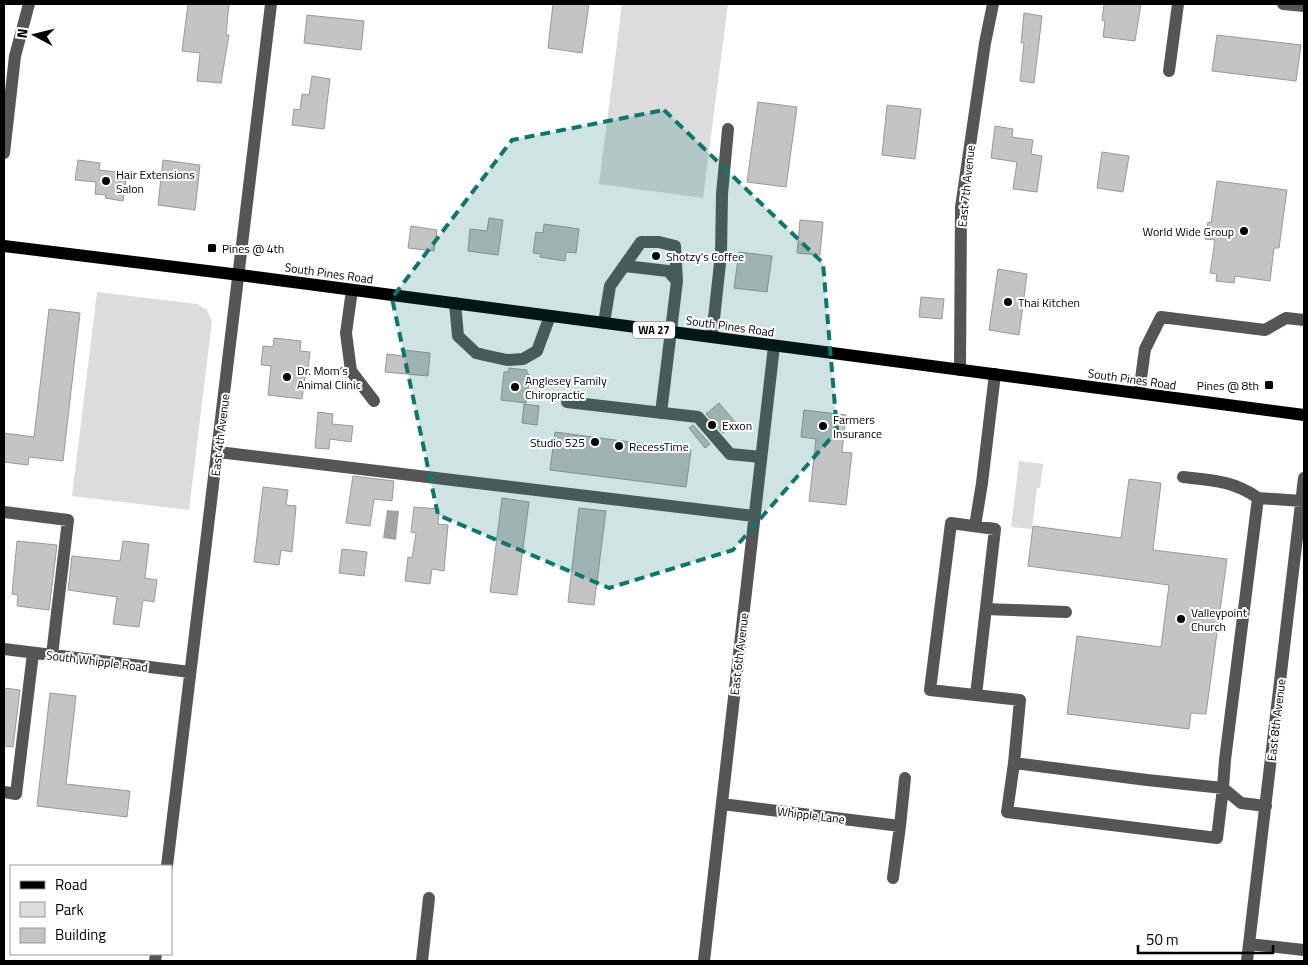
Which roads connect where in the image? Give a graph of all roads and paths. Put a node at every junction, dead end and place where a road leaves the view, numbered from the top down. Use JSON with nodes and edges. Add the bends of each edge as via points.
{"nodes":[{"id":1,"x":29,"y":4,"type":"edge"},
{"id":2,"x":272,"y":4,"type":"edge"},
{"id":3,"x":994,"y":4,"type":"edge"},
{"id":4,"x":1178,"y":4,"type":"edge"},
{"id":5,"x":1283,"y":4,"type":"edge"},
{"id":6,"x":1304,"y":6,"type":"edge"},
{"id":7,"x":9,"y":55,"type":"edge"},
{"id":8,"x":1169,"y":71,"type":"dead end"},
{"id":9,"x":728,"y":129,"type":"dead end"},
{"id":10,"x":4,"y":153,"type":"edge"},
{"id":11,"x":4,"y":246,"type":"edge"},
{"id":12,"x":625,"y":266,"type":"junction"},
{"id":13,"x":240,"y":275,"type":"junction"},
{"id":14,"x":677,"y":281,"type":"junction"},
{"id":15,"x":352,"y":290,"type":"junction"},
{"id":16,"x":455,"y":303,"type":"junction"},
{"id":17,"x":550,"y":316,"type":"junction"},
{"id":18,"x":1304,"y":320,"type":"edge"},
{"id":19,"x":604,"y":323,"type":"junction"},
{"id":20,"x":671,"y":332,"type":"junction"},
{"id":21,"x":712,"y":338,"type":"junction"},
{"id":22,"x":774,"y":346,"type":"junction"},
{"id":23,"x":960,"y":370,"type":"junction"},
{"id":24,"x":995,"y":374,"type":"junction"},
{"id":25,"x":1139,"y":393,"type":"junction"},
{"id":26,"x":374,"y":401,"type":"dead end"},
{"id":27,"x":567,"y":402,"type":"dead end"},
{"id":28,"x":661,"y":413,"type":"junction"},
{"id":29,"x":1304,"y":415,"type":"edge"},
{"id":30,"x":218,"y":452,"type":"junction"},
{"id":31,"x":761,"y":457,"type":"junction"},
{"id":32,"x":1183,"y":477,"type":"dead end"},
{"id":33,"x":1304,"y":478,"type":"edge"},
{"id":34,"x":1258,"y":498,"type":"junction"},
{"id":35,"x":1302,"y":509,"type":"edge"},
{"id":36,"x":4,"y":512,"type":"edge"},
{"id":37,"x":754,"y":516,"type":"junction"},
{"id":38,"x":975,"y":526,"type":"junction"},
{"id":39,"x":986,"y":609,"type":"junction"},
{"id":40,"x":1066,"y":612,"type":"dead end"},
{"id":41,"x":4,"y":649,"type":"edge"},
{"id":42,"x":33,"y":653,"type":"junction"},
{"id":43,"x":52,"y":655,"type":"junction"},
{"id":44,"x":190,"y":672,"type":"junction"},
{"id":45,"x":976,"y":695,"type":"junction"},
{"id":46,"x":1014,"y":762,"type":"junction"},
{"id":47,"x":906,"y":778,"type":"dead end"},
{"id":48,"x":1223,"y":788,"type":"junction"},
{"id":49,"x":4,"y":792,"type":"edge"},
{"id":50,"x":722,"y":804,"type":"junction"},
{"id":51,"x":1266,"y":806,"type":"junction"},
{"id":52,"x":900,"y":826,"type":"junction"},
{"id":53,"x":167,"y":865,"type":"edge"},
{"id":54,"x":893,"y":878,"type":"dead end"},
{"id":55,"x":429,"y":898,"type":"dead end"},
{"id":56,"x":1249,"y":944,"type":"junction"},
{"id":57,"x":1304,"y":950,"type":"edge"},
{"id":58,"x":422,"y":961,"type":"edge"},
{"id":59,"x":704,"y":961,"type":"edge"},
{"id":60,"x":1247,"y":961,"type":"edge"}],
"edges":[{"from":1,"to":7,"type":"street"},
{"from":2,"to":13,"type":"street","name":"East 4th Avenue"},
{"from":3,"to":23,"type":"street","name":"East 7th Avenue","via":[[984,43],[961,207]]},
{"from":4,"to":8,"type":"street"},
{"from":5,"to":6,"type":"street"},
{"from":7,"to":10,"type":"street"},
{"from":9,"to":21,"type":"street","via":[[722,194],[722,254]]},
{"from":11,"to":13,"type":"main road","name":"South Pines Road","number":"WA 27"},
{"from":12,"to":14,"type":"street","via":[[668,271]]},
{"from":12,"to":14,"type":"street","via":[[641,242],[674,246]]},
{"from":12,"to":19,"type":"street","via":[[610,286]]},
{"from":13,"to":15,"type":"main road","name":"South Pines Road","number":"WA 27"},
{"from":13,"to":30,"type":"street","name":"East 4th Avenue"},
{"from":14,"to":20,"type":"street"},
{"from":15,"to":16,"type":"main road","name":"South Pines Road","number":"WA 27"},
{"from":15,"to":26,"type":"street","via":[[346,333],[351,371]]},
{"from":16,"to":17,"type":"main road","name":"South Pines Road","number":"WA 27"},
{"from":16,"to":17,"type":"street","via":[[458,336],[476,353],[506,360],[523,359],[537,351]]},
{"from":17,"to":19,"type":"main road","name":"South Pines Road","number":"WA 27"},
{"from":18,"to":25,"type":"street","via":[[1286,318],[1265,330],[1161,317],[1145,349]]},
{"from":19,"to":20,"type":"main road","name":"South Pines Road","number":"WA 27"},
{"from":20,"to":21,"type":"main road","name":"South Pines Road","number":"WA 27"},
{"from":20,"to":28,"type":"street"},
{"from":21,"to":22,"type":"main road","name":"South Pines Road","number":"WA 27"},
{"from":22,"to":23,"type":"main road","name":"South Pines Road","number":"WA 27"},
{"from":22,"to":31,"type":"street","name":"East 6th Avenue"},
{"from":23,"to":24,"type":"main road","name":"South Pines Road","number":"WA 27"},
{"from":24,"to":25,"type":"main road","name":"South Pines Road","number":"WA 27"},
{"from":24,"to":38,"type":"street"},
{"from":25,"to":29,"type":"main road","name":"South Pines Road","number":"WA 27"},
{"from":27,"to":28,"type":"street"},
{"from":28,"to":31,"type":"street","via":[[698,417],[730,454]]},
{"from":30,"to":37,"type":"street"},
{"from":30,"to":44,"type":"street","name":"East 4th Avenue"},
{"from":31,"to":37,"type":"street","name":"East 6th Avenue"},
{"from":32,"to":34,"type":"street","via":[[1231,484],[1245,488]]},
{"from":33,"to":35,"type":"street","name":"East 8th Avenue"},
{"from":34,"to":35,"type":"street"},
{"from":34,"to":48,"type":"street"},
{"from":35,"to":51,"type":"street","name":"East 8th Avenue"},
{"from":36,"to":43,"type":"street","via":[[68,520]]},
{"from":37,"to":50,"type":"street","name":"East 6th Avenue"},
{"from":38,"to":39,"type":"street","via":[[995,528]]},
{"from":38,"to":45,"type":"street","via":[[951,524],[930,690]]},
{"from":39,"to":40,"type":"street"},
{"from":39,"to":45,"type":"street"},
{"from":41,"to":42,"type":"street","name":"South Whipple Road"},
{"from":42,"to":43,"type":"street","name":"South Whipple Road"},
{"from":42,"to":49,"type":"street","via":[[16,794]]},
{"from":43,"to":44,"type":"street","name":"South Whipple Road"},
{"from":44,"to":53,"type":"street","name":"East 4th Avenue"},
{"from":45,"to":46,"type":"street","via":[[1020,700]]},
{"from":46,"to":48,"type":"street"},
{"from":46,"to":48,"type":"street","via":[[1008,812],[1217,838]]},
{"from":47,"to":52,"type":"street"},
{"from":48,"to":51,"type":"street","via":[[1241,803]]},
{"from":50,"to":52,"type":"street","name":"Whipple Lane"},
{"from":50,"to":59,"type":"street","name":"East 6th Avenue"},
{"from":51,"to":56,"type":"street","name":"East 8th Avenue"},
{"from":52,"to":54,"type":"street"},
{"from":55,"to":58,"type":"street"},
{"from":56,"to":57,"type":"street"},
{"from":56,"to":60,"type":"street","name":"East 8th Avenue"}]}
